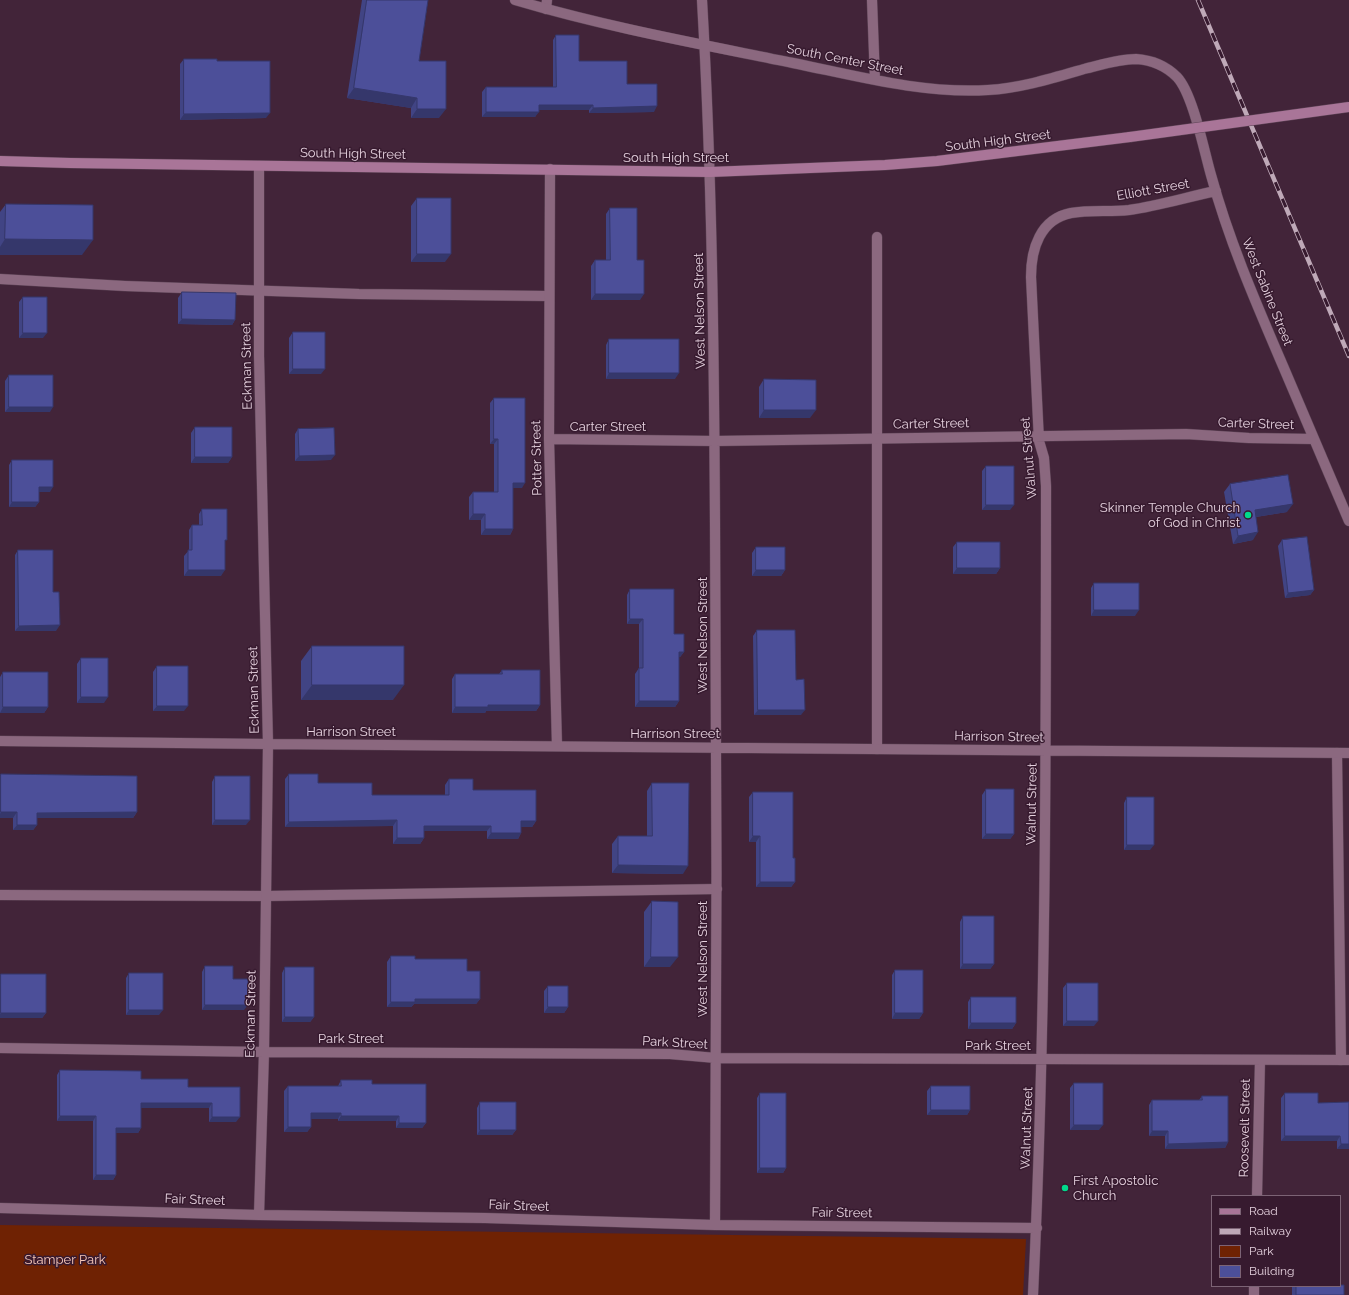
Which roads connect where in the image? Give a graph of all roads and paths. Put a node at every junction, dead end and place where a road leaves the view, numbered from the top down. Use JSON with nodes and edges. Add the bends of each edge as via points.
{"nodes":[{"id":1,"x":515,"y":0,"type":"edge"},
{"id":2,"x":702,"y":0,"type":"edge"},
{"id":3,"x":872,"y":0,"type":"edge"},
{"id":4,"x":547,"y":5,"type":"edge"},
{"id":5,"x":705,"y":45,"type":"junction"},
{"id":6,"x":1171,"y":71,"type":"joint"},
{"id":7,"x":875,"y":80,"type":"junction"},
{"id":8,"x":1349,"y":106,"type":"edge"},
{"id":9,"x":0,"y":161,"type":"edge"},
{"id":10,"x":260,"y":166,"type":"junction"},
{"id":11,"x":550,"y":169,"type":"junction"},
{"id":12,"x":710,"y":172,"type":"junction"},
{"id":13,"x":1216,"y":191,"type":"junction"},
{"id":14,"x":1050,"y":224,"type":"joint"},
{"id":15,"x":877,"y":237,"type":"dead end"},
{"id":16,"x":0,"y":279,"type":"edge"},
{"id":17,"x":260,"y":290,"type":"junction"},
{"id":18,"x":549,"y":296,"type":"junction"},
{"id":19,"x":1039,"y":436,"type":"junction"},
{"id":20,"x":878,"y":438,"type":"junction"},
{"id":21,"x":1314,"y":439,"type":"junction"},
{"id":22,"x":549,"y":440,"type":"junction"},
{"id":23,"x":714,"y":441,"type":"junction"},
{"id":24,"x":1349,"y":521,"type":"edge"},
{"id":25,"x":0,"y":741,"type":"edge"},
{"id":26,"x":268,"y":744,"type":"junction"},
{"id":27,"x":557,"y":746,"type":"junction"},
{"id":28,"x":717,"y":747,"type":"junction"},
{"id":29,"x":877,"y":749,"type":"junction"},
{"id":30,"x":1046,"y":750,"type":"junction"},
{"id":31,"x":1337,"y":753,"type":"junction"},
{"id":32,"x":1349,"y":753,"type":"edge"},
{"id":33,"x":717,"y":889,"type":"junction"},
{"id":34,"x":0,"y":895,"type":"edge"},
{"id":35,"x":266,"y":896,"type":"junction"},
{"id":36,"x":0,"y":1048,"type":"edge"},
{"id":37,"x":264,"y":1052,"type":"junction"},
{"id":38,"x":716,"y":1058,"type":"junction"},
{"id":39,"x":1042,"y":1060,"type":"junction"},
{"id":40,"x":1260,"y":1060,"type":"junction"},
{"id":41,"x":1345,"y":1060,"type":"edge"},
{"id":42,"x":1257,"y":1195,"type":"edge"},
{"id":43,"x":0,"y":1208,"type":"edge"},
{"id":44,"x":258,"y":1215,"type":"junction"},
{"id":45,"x":715,"y":1225,"type":"junction"},
{"id":46,"x":1037,"y":1228,"type":"junction"},
{"id":47,"x":1034,"y":1295,"type":"edge"}],
"edges":[{"from":1,"to":4,"type":"street","name":"South Center Street"},
{"from":2,"to":5,"type":"street","name":"West Nelson Street"},
{"from":3,"to":7,"type":"street"},
{"from":4,"to":5,"type":"street","name":"South Center Street","via":[[562,14]]},
{"from":5,"to":7,"type":"street","name":"South Center Street"},
{"from":5,"to":12,"type":"street","name":"West Nelson Street"},
{"from":6,"to":7,"type":"street","name":"South Center Street","via":[[1145,60],[1118,60],[1026,85],[978,91],[932,89]]},
{"from":6,"to":13,"type":"street","name":"West Sabine Street","via":[[1188,94]]},
{"from":8,"to":12,"type":"main road","name":"South High Street","bridge":true,"via":[[937,161]]},
{"from":9,"to":10,"type":"main road","name":"South High Street"},
{"from":10,"to":11,"type":"main road","name":"South High Street"},
{"from":10,"to":17,"type":"street","name":"Eckman Street"},
{"from":11,"to":12,"type":"main road","name":"South High Street"},
{"from":11,"to":18,"type":"street","name":"Potter Street"},
{"from":12,"to":23,"type":"street","name":"West Nelson Street"},
{"from":13,"to":14,"type":"street","name":"Elliott Street","via":[[1135,209],[1070,214]]},
{"from":13,"to":21,"type":"street","name":"West Sabine Street","via":[[1246,281]]},
{"from":14,"to":19,"type":"street","name":"Walnut Street","via":[[1037,240],[1031,262]]},
{"from":15,"to":20,"type":"street"},
{"from":16,"to":17,"type":"street"},
{"from":17,"to":18,"type":"street"},
{"from":17,"to":26,"type":"street","name":"Eckman Street"},
{"from":18,"to":22,"type":"street","name":"Potter Street"},
{"from":19,"to":20,"type":"street","name":"Carter Street"},
{"from":19,"to":21,"type":"street","name":"Carter Street","via":[[1186,434],[1253,439]]},
{"from":19,"to":30,"type":"street","name":"Walnut Street","via":[[1046,486]]},
{"from":20,"to":23,"type":"street","name":"Carter Street"},
{"from":20,"to":29,"type":"street"},
{"from":21,"to":24,"type":"street","name":"West Sabine Street"},
{"from":22,"to":23,"type":"street","name":"Carter Street"},
{"from":22,"to":27,"type":"street","name":"Potter Street"},
{"from":23,"to":28,"type":"street","name":"West Nelson Street"},
{"from":25,"to":26,"type":"street","name":"Harrison Street"},
{"from":26,"to":27,"type":"street","name":"Harrison Street"},
{"from":26,"to":35,"type":"street","name":"Eckman Street"},
{"from":27,"to":28,"type":"street","name":"Harrison Street"},
{"from":28,"to":29,"type":"street","name":"Harrison Street"},
{"from":28,"to":33,"type":"street","name":"West Nelson Street"},
{"from":29,"to":30,"type":"street","name":"Harrison Street"},
{"from":30,"to":31,"type":"street","name":"Harrison Street"},
{"from":30,"to":39,"type":"street","name":"Walnut Street"},
{"from":31,"to":32,"type":"street","name":"Harrison Street"},
{"from":31,"to":41,"type":"street"},
{"from":33,"to":35,"type":"street"},
{"from":33,"to":38,"type":"street","name":"West Nelson Street"},
{"from":34,"to":35,"type":"street"},
{"from":35,"to":37,"type":"street","name":"Eckman Street"},
{"from":36,"to":37,"type":"street","name":"Park Street"},
{"from":37,"to":38,"type":"street","name":"Park Street","via":[[670,1054]]},
{"from":37,"to":44,"type":"street","name":"Eckman Street"},
{"from":38,"to":39,"type":"street","name":"Park Street"},
{"from":38,"to":45,"type":"street","name":"West Nelson Street"},
{"from":39,"to":40,"type":"street","name":"Park Street"},
{"from":39,"to":46,"type":"street","name":"Walnut Street"},
{"from":40,"to":41,"type":"street","name":"Park Street"},
{"from":40,"to":42,"type":"street","name":"Roosevelt Street"},
{"from":43,"to":44,"type":"street","name":"Fair Street"},
{"from":44,"to":45,"type":"street","name":"Fair Street"},
{"from":45,"to":46,"type":"street","name":"Fair Street"},
{"from":46,"to":47,"type":"street","name":"Walnut Street"}]}
